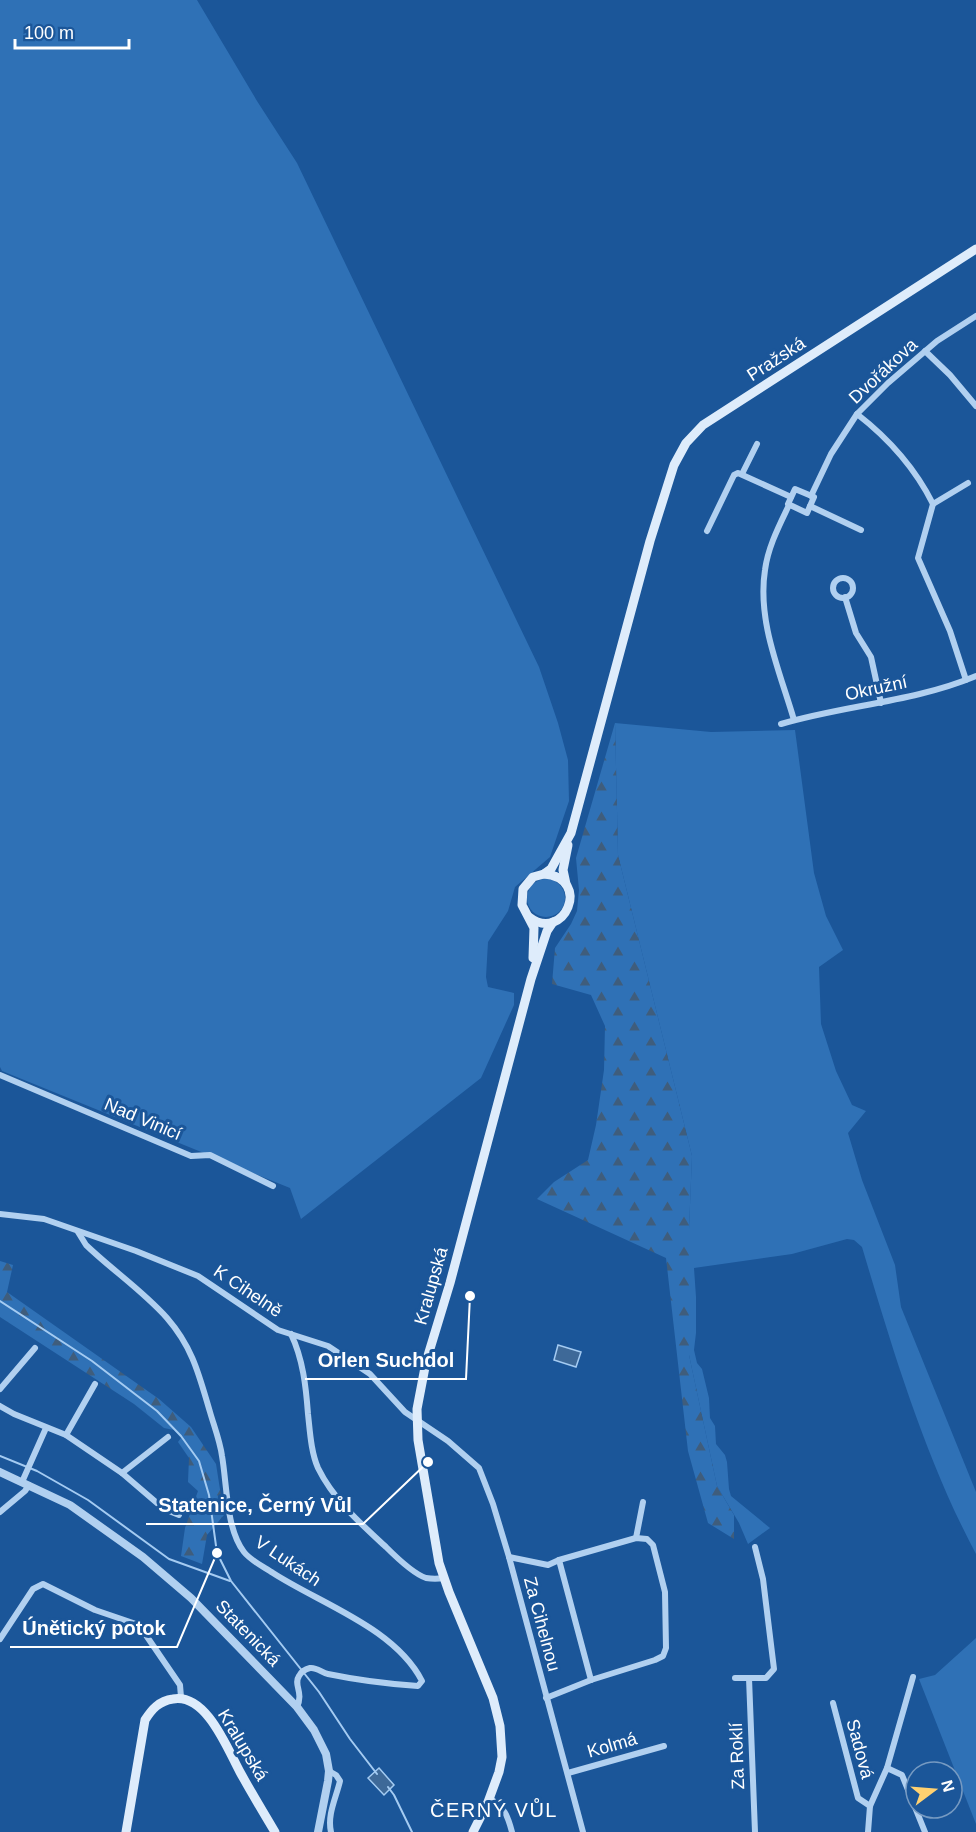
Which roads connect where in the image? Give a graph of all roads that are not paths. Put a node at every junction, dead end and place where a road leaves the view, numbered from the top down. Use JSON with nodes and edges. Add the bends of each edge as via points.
{"nodes":[{"id":1,"x":976,"y":249,"type":"edge"},
{"id":2,"x":976,"y":316,"type":"edge"},
{"id":3,"x":926,"y":351,"type":"junction"},
{"id":4,"x":976,"y":406,"type":"edge"},
{"id":5,"x":857,"y":414,"type":"junction"},
{"id":6,"x":757,"y":444,"type":"dead end"},
{"id":7,"x":742,"y":474,"type":"junction"},
{"id":8,"x":968,"y":483,"type":"dead end"},
{"id":9,"x":812,"y":496,"type":"junction"},
{"id":10,"x":791,"y":497,"type":"junction"},
{"id":11,"x":933,"y":504,"type":"junction"},
{"id":12,"x":789,"y":505,"type":"junction"},
{"id":13,"x":810,"y":506,"type":"junction"},
{"id":14,"x":861,"y":530,"type":"dead end"},
{"id":15,"x":707,"y":531,"type":"dead end"},
{"id":16,"x":845,"y":597,"type":"dead end"},
{"id":17,"x":976,"y":676,"type":"edge"},
{"id":18,"x":966,"y":680,"type":"junction"},
{"id":19,"x":881,"y":703,"type":"junction"},
{"id":20,"x":794,"y":720,"type":"junction"},
{"id":21,"x":781,"y":724,"type":"dead end"},
{"id":22,"x":571,"y":833,"type":"junction"},
{"id":23,"x":544,"y":874,"type":"junction"},
{"id":24,"x":566,"y":884,"type":"junction"},
{"id":25,"x":527,"y":915,"type":"junction"},
{"id":26,"x":553,"y":922,"type":"junction"},
{"id":27,"x":531,"y":979,"type":"junction"},
{"id":28,"x":0,"y":1075,"type":"edge"},
{"id":29,"x":273,"y":1186,"type":"dead end"},
{"id":30,"x":0,"y":1214,"type":"edge"},
{"id":31,"x":78,"y":1232,"type":"junction"},
{"id":32,"x":291,"y":1334,"type":"junction"},
{"id":33,"x":35,"y":1348,"type":"dead end"},
{"id":34,"x":95,"y":1384,"type":"dead end"},
{"id":35,"x":0,"y":1389,"type":"edge"},
{"id":36,"x":0,"y":1406,"type":"edge"},
{"id":37,"x":417,"y":1420,"type":"junction"},
{"id":38,"x":46,"y":1428,"type":"junction"},
{"id":39,"x":66,"y":1436,"type":"junction"},
{"id":40,"x":168,"y":1437,"type":"dead end"},
{"id":41,"x":0,"y":1472,"type":"edge"},
{"id":42,"x":122,"y":1473,"type":"junction"},
{"id":43,"x":26,"y":1483,"type":"junction"},
{"id":44,"x":643,"y":1502,"type":"dead end"},
{"id":45,"x":0,"y":1512,"type":"edge"},
{"id":46,"x":179,"y":1515,"type":"dead end"},
{"id":47,"x":636,"y":1538,"type":"junction"},
{"id":48,"x":755,"y":1547,"type":"dead end"},
{"id":49,"x":509,"y":1557,"type":"junction"},
{"id":50,"x":559,"y":1560,"type":"junction"},
{"id":51,"x":444,"y":1578,"type":"junction"},
{"id":52,"x":0,"y":1639,"type":"edge"},
{"id":53,"x":914,"y":1677,"type":"dead end"},
{"id":54,"x":735,"y":1678,"type":"dead end"},
{"id":55,"x":749,"y":1678,"type":"junction"},
{"id":56,"x":591,"y":1680,"type":"junction"},
{"id":57,"x":182,"y":1697,"type":"junction"},
{"id":58,"x":546,"y":1698,"type":"junction"},
{"id":59,"x":832,"y":1703,"type":"dead end"},
{"id":60,"x":297,"y":1707,"type":"junction"},
{"id":61,"x":664,"y":1746,"type":"dead end"},
{"id":62,"x":887,"y":1768,"type":"junction"},
{"id":63,"x":328,"y":1771,"type":"junction"},
{"id":64,"x":568,"y":1773,"type":"junction"},
{"id":65,"x":490,"y":1798,"type":"junction"},
{"id":66,"x":870,"y":1806,"type":"junction"},
{"id":67,"x":126,"y":1832,"type":"edge"},
{"id":68,"x":274,"y":1832,"type":"edge"},
{"id":69,"x":318,"y":1832,"type":"edge"},
{"id":70,"x":332,"y":1832,"type":"edge"},
{"id":71,"x":472,"y":1832,"type":"edge"},
{"id":72,"x":512,"y":1832,"type":"edge"},
{"id":73,"x":583,"y":1832,"type":"edge"},
{"id":74,"x":755,"y":1832,"type":"edge"},
{"id":75,"x":868,"y":1832,"type":"edge"},
{"id":76,"x":925,"y":1832,"type":"edge"}],
"edges":[{"from":1,"to":22,"type":"main road","name":"Pražská","via":[[697,430],[686,443],[677,457],[650,541]]},
{"from":2,"to":3,"type":"street","name":"Dvořákova"},
{"from":3,"to":4,"type":"street"},
{"from":3,"to":5,"type":"street","name":"Dvořákova"},
{"from":5,"to":9,"type":"street","name":"Dvořákova","via":[[831,454]]},
{"from":5,"to":11,"type":"street","via":[[892,445]]},
{"from":6,"to":7,"type":"street"},
{"from":7,"to":10,"type":"street"},
{"from":7,"to":15,"type":"street","via":[[734,475]]},
{"from":8,"to":11,"type":"street"},
{"from":9,"to":10,"type":"street","via":[[795,489]]},
{"from":9,"to":13,"type":"street","name":"Dvořákova"},
{"from":10,"to":12,"type":"street"},
{"from":11,"to":18,"type":"street","via":[[918,558],[950,631]]},
{"from":12,"to":13,"type":"street","via":[[807,513]]},
{"from":12,"to":20,"type":"street","via":[[768,555],[763,591],[769,636]]},
{"from":13,"to":14,"type":"street"},
{"from":16,"to":19,"type":"street","via":[[856,633],[870,657]]},
{"from":17,"to":18,"type":"street","name":"Okružní"},
{"from":18,"to":19,"type":"street","name":"Okružní"},
{"from":19,"to":20,"type":"street","name":"Okružní"},
{"from":20,"to":21,"type":"street","name":"Okružní"},
{"from":22,"to":23,"type":"main road","via":[[551,869]]},
{"from":22,"to":24,"type":"main road","via":[[563,870]]},
{"from":23,"to":24,"type":"main road","via":[[552,874]]},
{"from":23,"to":25,"type":"main road","via":[[533,877],[522,889],[522,905]]},
{"from":24,"to":26,"type":"main road","via":[[569,907]]},
{"from":25,"to":26,"type":"main road","via":[[539,922]]},
{"from":25,"to":27,"type":"main road","via":[[535,938]]},
{"from":26,"to":27,"type":"main road","name":"Kralupská"},
{"from":27,"to":37,"type":"main road","name":"Kralupská","via":[[426,1362]]},
{"from":28,"to":29,"type":"street","name":"Nad Vinicí","via":[[190,1156],[210,1155]]},
{"from":30,"to":31,"type":"street","name":"K Cihelně","via":[[44,1219]]},
{"from":31,"to":32,"type":"street","name":"K Cihelně","via":[[198,1276],[278,1330]]},
{"from":31,"to":60,"type":"street","name":"V Lukách","via":[[86,1245],[166,1318],[192,1354],[219,1443],[233,1528],[243,1551],[282,1579],[382,1637],[405,1658],[422,1682],[418,1686],[325,1674],[309,1668],[297,1680],[301,1696]]},
{"from":32,"to":37,"type":"street","name":"K Cihelně","via":[[328,1346],[370,1374]]},
{"from":32,"to":51,"type":"street","via":[[306,1391],[317,1467],[333,1493],[364,1527],[423,1577]]},
{"from":33,"to":35,"type":"street"},
{"from":34,"to":39,"type":"street"},
{"from":36,"to":38,"type":"street"},
{"from":37,"to":49,"type":"street","name":"Za Cihelnou","via":[[479,1468]]},
{"from":37,"to":51,"type":"main road","name":"Kralupská","via":[[435,1546]]},
{"from":38,"to":39,"type":"street"},
{"from":38,"to":43,"type":"street","via":[[27,1470]]},
{"from":39,"to":42,"type":"street"},
{"from":40,"to":42,"type":"street"},
{"from":41,"to":43,"type":"street","name":"Statenická"},
{"from":42,"to":46,"type":"street","via":[[164,1509]]},
{"from":43,"to":45,"type":"street","via":[[25,1491]]},
{"from":43,"to":60,"type":"street","name":"Statenická","via":[[70,1505],[143,1557],[191,1598]]},
{"from":44,"to":47,"type":"street"},
{"from":47,"to":50,"type":"street","name":"Za Cihelnou"},
{"from":47,"to":56,"type":"street","name":"Za Cihelnou","via":[[647,1539],[653,1545],[665,1592],[666,1648],[663,1656],[655,1660]]},
{"from":48,"to":55,"type":"street","via":[[764,1579],[774,1669],[766,1678]]},
{"from":49,"to":50,"type":"street","name":"Za Cihelnou","via":[[548,1565]]},
{"from":49,"to":58,"type":"street","name":"Za Cihelnou"},
{"from":50,"to":56,"type":"street","name":"Za Cihelnou"},
{"from":51,"to":65,"type":"main road","name":"Kralupská","via":[[489,1688],[500,1726],[502,1757]]},
{"from":52,"to":57,"type":"street","via":[[33,1588],[43,1584],[95,1610],[139,1625],[180,1685]]},
{"from":53,"to":62,"type":"street"},
{"from":54,"to":55,"type":"street"},
{"from":55,"to":74,"type":"street","name":"Za Roklí"},
{"from":56,"to":58,"type":"street","name":"Za Cihelnou"},
{"from":57,"to":67,"type":"main road","via":[[165,1700],[145,1720]]},
{"from":57,"to":68,"type":"main road","name":"Kralupská","via":[[197,1704],[214,1724]]},
{"from":58,"to":64,"type":"street","name":"Za Cihelnou"},
{"from":59,"to":66,"type":"street","name":"Sadová","via":[[858,1798]]},
{"from":60,"to":63,"type":"street","name":"Statenická","via":[[323,1746]]},
{"from":61,"to":64,"type":"street","name":"Kolmá"},
{"from":62,"to":66,"type":"street"},
{"from":62,"to":76,"type":"street","via":[[902,1775]]},
{"from":63,"to":69,"type":"street","name":"Statenická"},
{"from":63,"to":70,"type":"street","via":[[340,1781],[330,1815]]},
{"from":64,"to":73,"type":"street","name":"Za Cihelnou"},
{"from":65,"to":71,"type":"main road","name":"Kralupská"},
{"from":65,"to":72,"type":"street","via":[[508,1814]]},
{"from":66,"to":75,"type":"street"}]}
